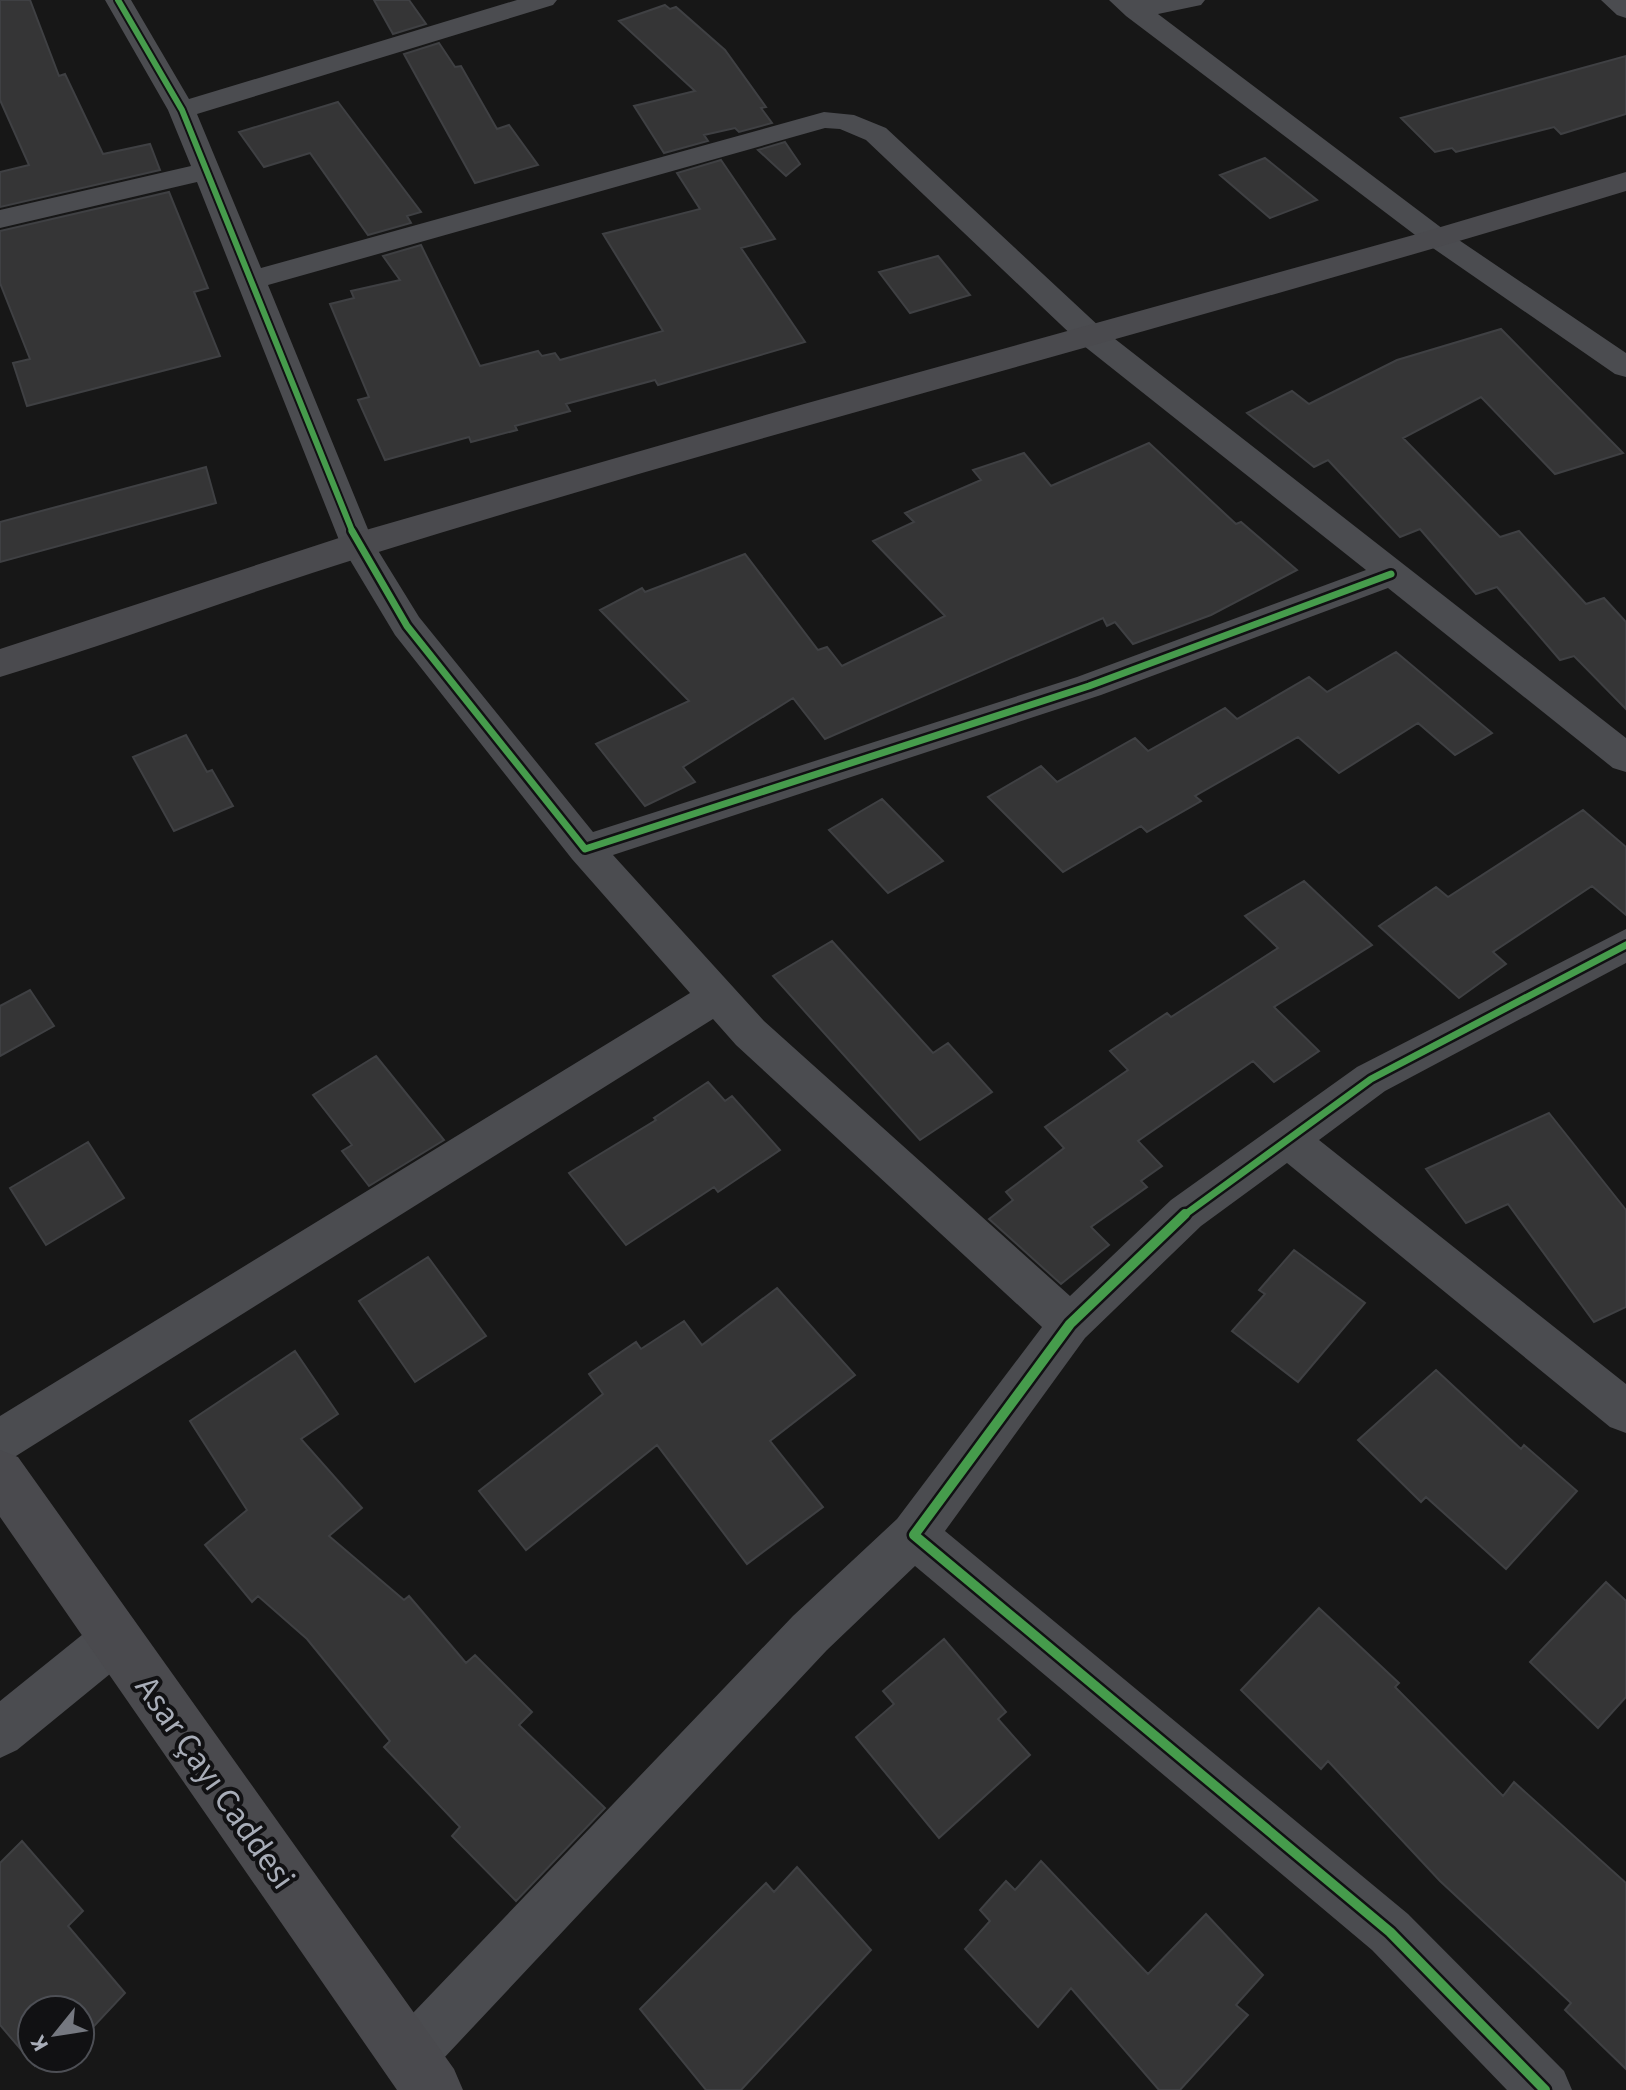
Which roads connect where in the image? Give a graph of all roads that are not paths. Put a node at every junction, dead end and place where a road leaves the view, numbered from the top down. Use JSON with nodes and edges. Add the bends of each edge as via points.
{"nodes":[{"id":1,"x":118,"y":0,"type":"edge"},
{"id":2,"x":544,"y":0,"type":"edge"},
{"id":3,"x":1192,"y":0,"type":"edge"},
{"id":4,"x":1614,"y":0,"type":"edge"},
{"id":5,"x":1128,"y":5,"type":"edge"},
{"id":6,"x":1626,"y":10,"type":"edge"},
{"id":7,"x":182,"y":110,"type":"junction"},
{"id":8,"x":207,"y":171,"type":"junction"},
{"id":9,"x":1626,"y":181,"type":"edge"},
{"id":10,"x":0,"y":219,"type":"edge"},
{"id":11,"x":1437,"y":238,"type":"junction"},
{"id":12,"x":251,"y":280,"type":"junction"},
{"id":13,"x":1090,"y":335,"type":"junction"},
{"id":14,"x":1626,"y":367,"type":"edge"},
{"id":15,"x":358,"y":545,"type":"junction"},
{"id":16,"x":1391,"y":574,"type":"junction"},
{"id":17,"x":0,"y":663,"type":"edge"},
{"id":18,"x":1626,"y":758,"type":"edge"},
{"id":19,"x":585,"y":849,"type":"junction"},
{"id":20,"x":1626,"y":945,"type":"edge"},
{"id":21,"x":717,"y":996,"type":"junction"},
{"id":22,"x":1288,"y":1139,"type":"junction"},
{"id":23,"x":1070,"y":1324,"type":"junction"},
{"id":24,"x":1626,"y":1412,"type":"edge"},
{"id":25,"x":0,"y":1441,"type":"edge"},
{"id":26,"x":0,"y":1474,"type":"edge"},
{"id":27,"x":914,"y":1535,"type":"junction"},
{"id":28,"x":115,"y":1639,"type":"junction"},
{"id":29,"x":0,"y":1733,"type":"edge"},
{"id":30,"x":421,"y":2073,"type":"edge"},
{"id":31,"x":1545,"y":2090,"type":"edge"}],
"edges":[{"from":1,"to":7,"type":"street"},
{"from":2,"to":7,"type":"street"},
{"from":3,"to":5,"type":"street"},
{"from":4,"to":6,"type":"street"},
{"from":5,"to":11,"type":"street"},
{"from":7,"to":8,"type":"street"},
{"from":8,"to":10,"type":"street"},
{"from":8,"to":12,"type":"street"},
{"from":9,"to":11,"type":"street"},
{"from":11,"to":13,"type":"street"},
{"from":11,"to":14,"type":"street"},
{"from":12,"to":13,"type":"street","via":[[824,120],[844,121],[876,134]]},
{"from":12,"to":15,"type":"street"},
{"from":13,"to":15,"type":"street"},
{"from":13,"to":16,"type":"street"},
{"from":15,"to":17,"type":"street"},
{"from":15,"to":19,"type":"street","via":[[407,626]]},
{"from":16,"to":18,"type":"street"},
{"from":16,"to":19,"type":"street","via":[[1089,686]]},
{"from":19,"to":21,"type":"street"},
{"from":20,"to":22,"type":"street","via":[[1371,1079]]},
{"from":21,"to":23,"type":"street","via":[[750,1033]]},
{"from":21,"to":25,"type":"street"},
{"from":22,"to":23,"type":"street","via":[[1186,1213]]},
{"from":22,"to":24,"type":"street"},
{"from":23,"to":27,"type":"street"},
{"from":26,"to":28,"type":"street","name":"Asar Çayı Caddesi"},
{"from":27,"to":30,"type":"street","via":[[810,1633]]},
{"from":27,"to":31,"type":"street","via":[[1390,1932]]},
{"from":28,"to":29,"type":"street"},
{"from":28,"to":30,"type":"street","name":"Asar Çayı Caddesi"}]}
